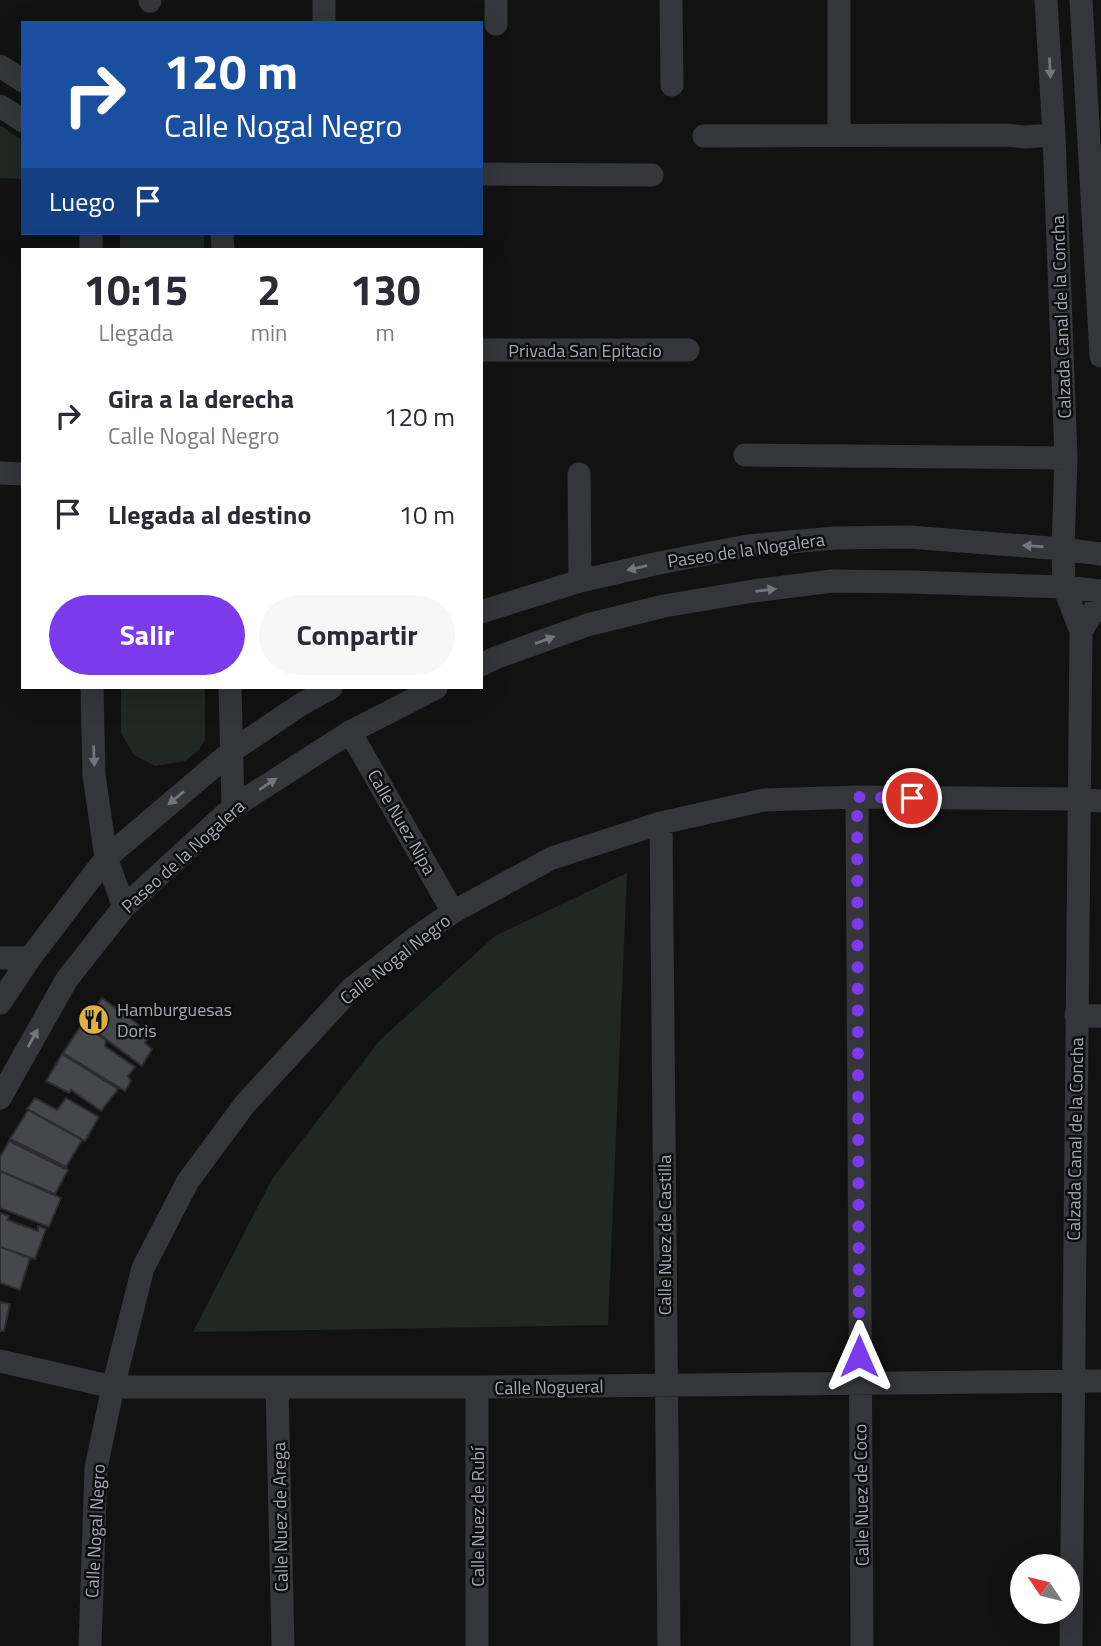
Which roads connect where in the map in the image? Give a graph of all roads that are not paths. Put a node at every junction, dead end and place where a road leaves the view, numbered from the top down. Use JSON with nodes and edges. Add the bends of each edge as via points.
{"nodes":[{"id":1,"x":324,"y":0,"type":"edge"},
{"id":2,"x":496,"y":0,"type":"edge"},
{"id":3,"x":671,"y":0,"type":"edge"},
{"id":4,"x":839,"y":0,"type":"edge"},
{"id":5,"x":1046,"y":0,"type":"edge"},
{"id":6,"x":1081,"y":0,"type":"edge"},
{"id":7,"x":324,"y":21,"type":"edge"},
{"id":8,"x":496,"y":24,"type":"dead end"},
{"id":9,"x":0,"y":66,"type":"edge"},
{"id":10,"x":21,"y":80,"type":"edge"},
{"id":11,"x":672,"y":85,"type":"dead end"},
{"id":12,"x":0,"y":106,"type":"edge"},
{"id":13,"x":21,"y":120,"type":"edge"},
{"id":14,"x":839,"y":135,"type":"junction"},
{"id":15,"x":1054,"y":135,"type":"junction"},
{"id":16,"x":704,"y":136,"type":"dead end"},
{"id":17,"x":483,"y":174,"type":"edge"},
{"id":18,"x":652,"y":175,"type":"dead end"},
{"id":19,"x":688,"y":350,"type":"dead end"},
{"id":20,"x":483,"y":351,"type":"edge"},
{"id":21,"x":1101,"y":356,"type":"edge"},
{"id":22,"x":745,"y":455,"type":"dead end"},
{"id":23,"x":1066,"y":458,"type":"junction"},
{"id":24,"x":0,"y":473,"type":"edge"},
{"id":25,"x":21,"y":474,"type":"edge"},
{"id":26,"x":579,"y":474,"type":"dead end"},
{"id":27,"x":1063,"y":549,"type":"junction"},
{"id":28,"x":1101,"y":554,"type":"edge"},
{"id":29,"x":580,"y":581,"type":"junction"},
{"id":30,"x":1064,"y":587,"type":"junction"},
{"id":31,"x":1101,"y":591,"type":"edge"},
{"id":32,"x":1101,"y":599,"type":"edge"},
{"id":33,"x":483,"y":611,"type":"edge"},
{"id":34,"x":1081,"y":631,"type":"junction"},
{"id":35,"x":483,"y":664,"type":"edge"},
{"id":36,"x":92,"y":689,"type":"edge"},
{"id":37,"x":230,"y":689,"type":"edge"},
{"id":38,"x":329,"y":689,"type":"edge"},
{"id":39,"x":434,"y":689,"type":"edge"},
{"id":40,"x":350,"y":732,"type":"junction"},
{"id":41,"x":232,"y":751,"type":"junction"},
{"id":42,"x":857,"y":797,"type":"junction"},
{"id":43,"x":1090,"y":800,"type":"edge"},
{"id":44,"x":233,"y":807,"type":"junction"},
{"id":45,"x":661,"y":823,"type":"junction"},
{"id":46,"x":106,"y":858,"type":"junction"},
{"id":47,"x":124,"y":907,"type":"junction"},
{"id":48,"x":453,"y":912,"type":"junction"},
{"id":49,"x":0,"y":958,"type":"edge"},
{"id":50,"x":30,"y":958,"type":"junction"},
{"id":51,"x":0,"y":1003,"type":"edge"},
{"id":52,"x":1076,"y":1015,"type":"junction"},
{"id":53,"x":1101,"y":1016,"type":"edge"},
{"id":54,"x":0,"y":1098,"type":"edge"},
{"id":55,"x":0,"y":1361,"type":"edge"},
{"id":56,"x":1101,"y":1381,"type":"edge"},
{"id":57,"x":1072,"y":1382,"type":"junction"},
{"id":58,"x":859,"y":1384,"type":"junction"},
{"id":59,"x":665,"y":1386,"type":"junction"},
{"id":60,"x":113,"y":1387,"type":"junction"},
{"id":61,"x":277,"y":1387,"type":"junction"},
{"id":62,"x":477,"y":1387,"type":"junction"},
{"id":63,"x":90,"y":1646,"type":"edge"},
{"id":64,"x":284,"y":1646,"type":"edge"},
{"id":65,"x":477,"y":1646,"type":"edge"},
{"id":66,"x":669,"y":1646,"type":"edge"},
{"id":67,"x":862,"y":1646,"type":"edge"},
{"id":68,"x":1071,"y":1646,"type":"edge"}],
"edges":[{"from":1,"to":7,"type":"street"},
{"from":2,"to":8,"type":"street"},
{"from":3,"to":11,"type":"street"},
{"from":4,"to":14,"type":"street"},
{"from":5,"to":15,"type":"street","name":"Calzada Canal de la Concha","one_way":true},
{"from":6,"to":21,"type":"street","name":"Calzada Canal de la Concha"},
{"from":9,"to":10,"type":"street"},
{"from":12,"to":13,"type":"street"},
{"from":14,"to":15,"type":"street"},
{"from":14,"to":16,"type":"street"},
{"from":15,"to":23,"type":"street","name":"Calzada Canal de la Concha"},
{"from":17,"to":18,"type":"street"},
{"from":19,"to":20,"type":"street","name":"Privada San Epitacio"},
{"from":22,"to":23,"type":"street"},
{"from":23,"to":27,"type":"street","name":"Calzada Canal de la Concha"},
{"from":24,"to":25,"type":"street"},
{"from":26,"to":29,"type":"street"},
{"from":27,"to":28,"type":"street","name":"Paseo de la Nogalera"},
{"from":27,"to":29,"type":"street","name":"Paseo de la Nogalera","one_way":true,"via":[[909,537],[834,538],[747,546]]},
{"from":27,"to":30,"type":"street","name":"Calzada Canal de la Concha"},
{"from":29,"to":33,"type":"street","name":"Paseo de la Nogalera"},
{"from":30,"to":31,"type":"street"},
{"from":30,"to":34,"type":"street","name":"Calzada Canal de la Concha"},
{"from":35,"to":30,"type":"street","one_way":true,"via":[[587,625],[752,591],[832,581]]},
{"from":32,"to":34,"type":"street"},
{"from":34,"to":43,"type":"street","name":"Calzada Canal de la Concha"},
{"from":36,"to":46,"type":"street","one_way":true,"via":[[94,775]]},
{"from":37,"to":41,"type":"street"},
{"from":38,"to":41,"type":"street"},
{"from":39,"to":40,"type":"street","name":"Paseo de la Nogalera"},
{"from":44,"to":40,"type":"street","name":"Paseo de la Nogalera","one_way":true},
{"from":40,"to":48,"type":"street","name":"Calle Nuez Nipa"},
{"from":41,"to":44,"type":"street"},
{"from":41,"to":46,"type":"street","one_way":true},
{"from":42,"to":43,"type":"street","name":"Calle Nogal Negro"},
{"from":42,"to":45,"type":"street","name":"Calle Nogal Negro","via":[[764,800]]},
{"from":42,"to":58,"type":"street","name":"Calle Nuez de Coco"},
{"from":43,"to":52,"type":"street","name":"Calzada Canal de la Concha"},
{"from":44,"to":47,"type":"street","name":"Paseo de la Nogalera"},
{"from":45,"to":48,"type":"street","name":"Calle Nogal Negro","via":[[552,858]]},
{"from":45,"to":59,"type":"street","name":"Calle Nuez de Castilla"},
{"from":46,"to":47,"type":"street"},
{"from":46,"to":50,"type":"street"},
{"from":54,"to":47,"type":"street","name":"Paseo de la Nogalera","one_way":true,"via":[[67,979]]},
{"from":48,"to":60,"type":"street","name":"Calle Nogal Negro","via":[[351,989],[245,1104],[188,1181],[143,1268]]},
{"from":49,"to":50,"type":"street"},
{"from":50,"to":51,"type":"street"},
{"from":52,"to":53,"type":"street"},
{"from":52,"to":57,"type":"street","name":"Calzada Canal de la Concha"},
{"from":55,"to":60,"type":"street","name":"Calle Nogueral"},
{"from":56,"to":57,"type":"street","name":"Calle Nogueral"},
{"from":57,"to":58,"type":"street","name":"Calle Nogueral"},
{"from":57,"to":68,"type":"street","name":"Calzada Canal de la Concha"},
{"from":58,"to":59,"type":"street","name":"Calle Nogueral"},
{"from":58,"to":67,"type":"street","name":"Calle Nuez de Coco"},
{"from":59,"to":62,"type":"street","name":"Calle Nogueral"},
{"from":59,"to":66,"type":"street","name":"Calle Nuez de Castilla"},
{"from":60,"to":61,"type":"street","name":"Calle Nogueral"},
{"from":60,"to":63,"type":"street","name":"Calle Nogal Negro","via":[[96,1468]]},
{"from":61,"to":62,"type":"street","name":"Calle Nogueral"},
{"from":61,"to":64,"type":"street","name":"Calle Nuez de Arega"},
{"from":62,"to":65,"type":"street","name":"Calle Nuez de Rubí"}]}
